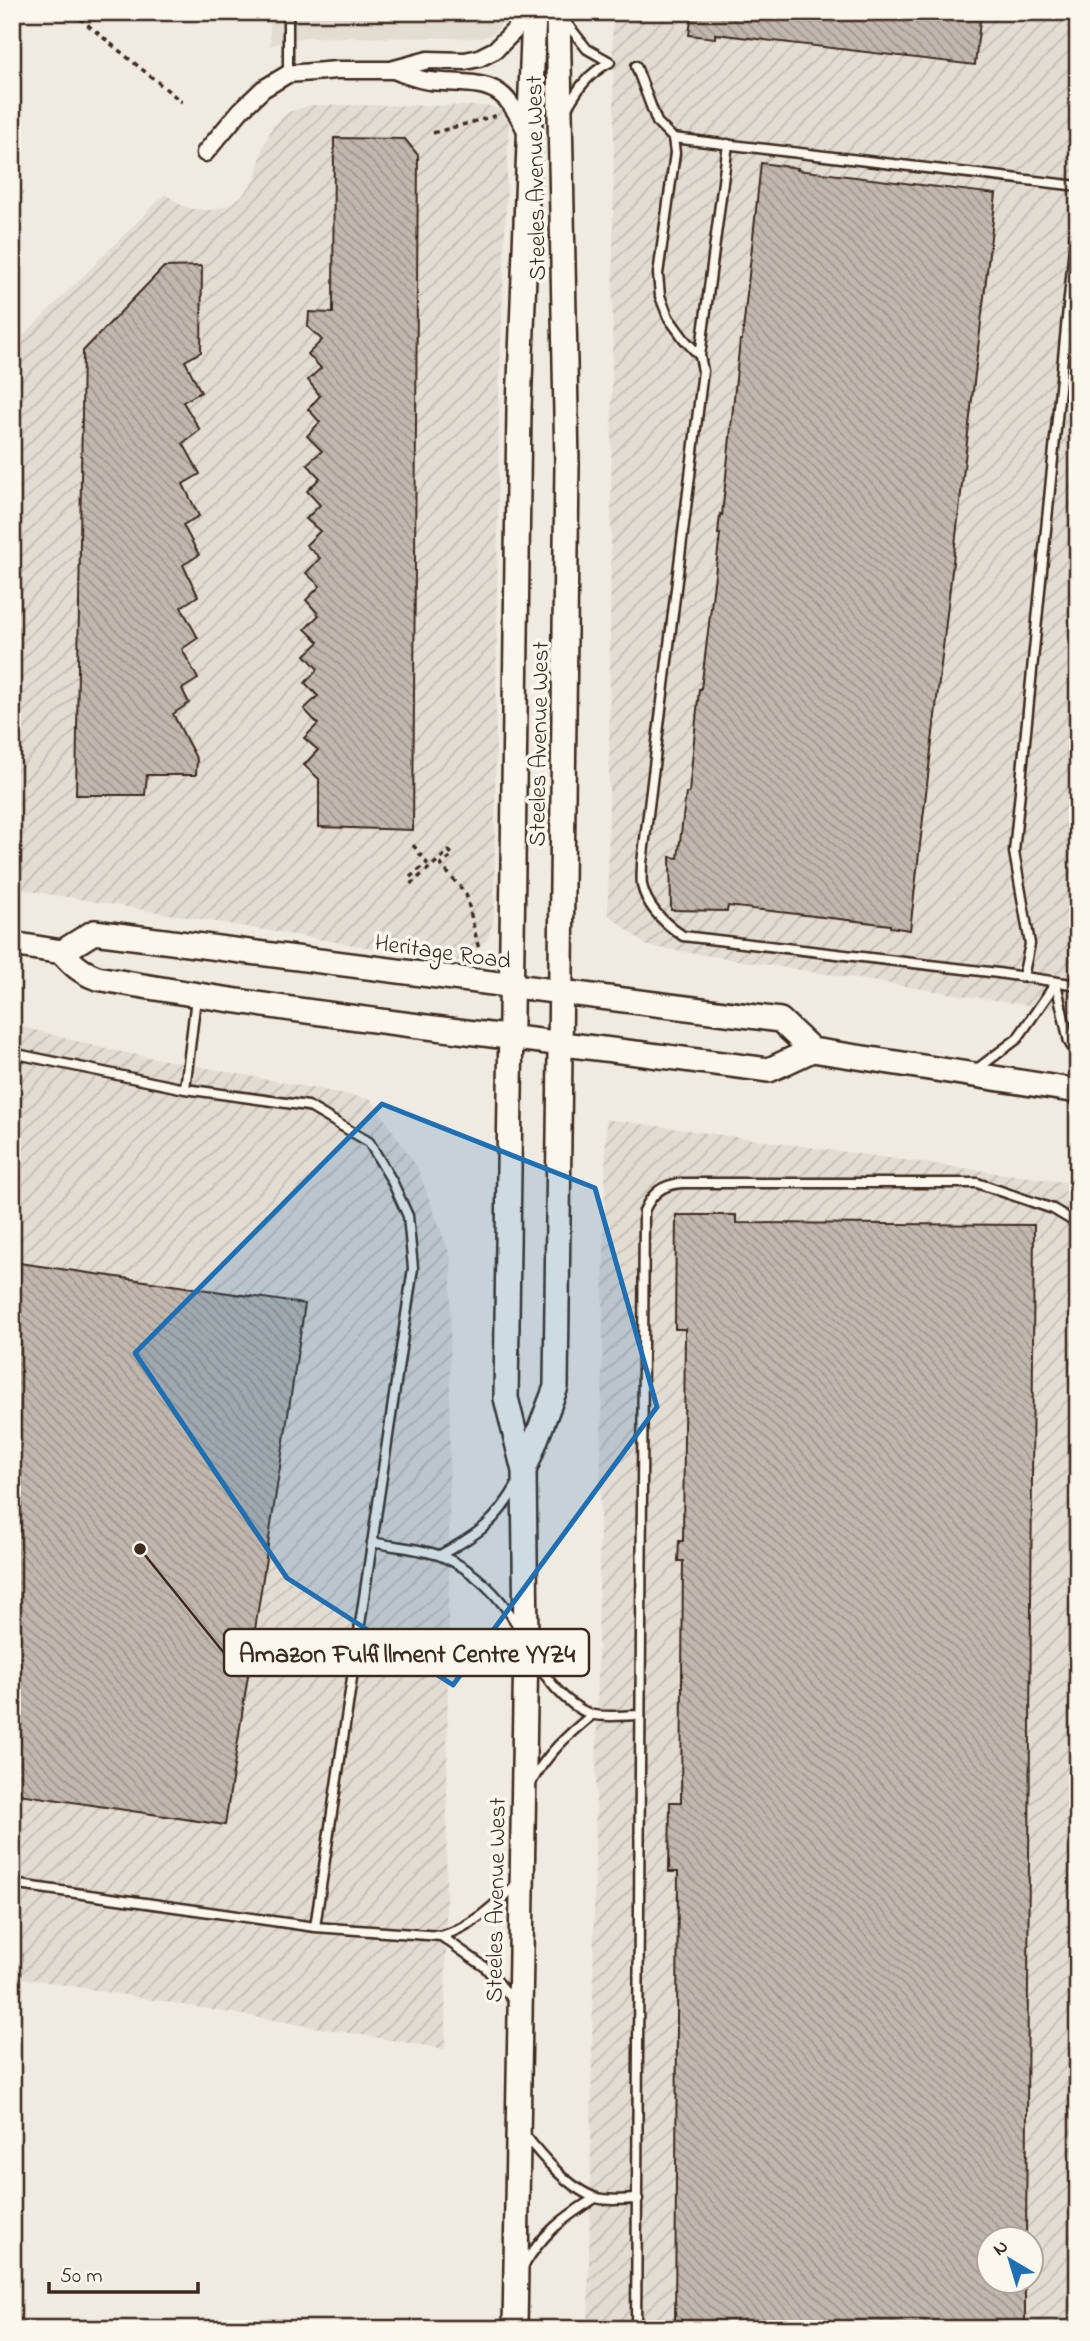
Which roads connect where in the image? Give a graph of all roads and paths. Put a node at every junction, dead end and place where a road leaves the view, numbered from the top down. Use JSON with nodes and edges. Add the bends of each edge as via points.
{"nodes":[{"id":1,"x":72,"y":12,"type":"edge"},
{"id":2,"x":288,"y":12,"type":"edge"},
{"id":3,"x":527,"y":12,"type":"edge"},
{"id":4,"x":534,"y":12,"type":"edge"},
{"id":5,"x":558,"y":12,"type":"edge"},
{"id":6,"x":636,"y":66,"type":"dead end"},
{"id":7,"x":391,"y":70,"type":"junction"},
{"id":8,"x":288,"y":74,"type":"junction"},
{"id":9,"x":183,"y":102,"type":"dead end"},
{"id":10,"x":507,"y":112,"type":"dead end"},
{"id":11,"x":560,"y":120,"type":"junction"},
{"id":12,"x":433,"y":133,"type":"dead end"},
{"id":13,"x":673,"y":138,"type":"junction"},
{"id":14,"x":530,"y":140,"type":"junction"},
{"id":15,"x":728,"y":144,"type":"junction"},
{"id":16,"x":205,"y":153,"type":"dead end"},
{"id":17,"x":1078,"y":186,"type":"edge"},
{"id":18,"x":1078,"y":207,"type":"edge"},
{"id":19,"x":701,"y":356,"type":"junction"},
{"id":20,"x":413,"y":845,"type":"dead end"},
{"id":21,"x":12,"y":944,"type":"edge"},
{"id":22,"x":62,"y":952,"type":"junction"},
{"id":23,"x":480,"y":954,"type":"dead end"},
{"id":24,"x":1023,"y":977,"type":"junction"},
{"id":25,"x":1056,"y":982,"type":"junction"},
{"id":26,"x":1078,"y":985,"type":"edge"},
{"id":27,"x":513,"y":987,"type":"junction"},
{"id":28,"x":561,"y":993,"type":"junction"},
{"id":29,"x":196,"y":995,"type":"junction"},
{"id":30,"x":512,"y":1038,"type":"junction"},
{"id":31,"x":560,"y":1043,"type":"junction"},
{"id":32,"x":812,"y":1049,"type":"junction"},
{"id":33,"x":12,"y":1053,"type":"edge"},
{"id":34,"x":1078,"y":1058,"type":"edge"},
{"id":35,"x":970,"y":1074,"type":"junction"},
{"id":36,"x":185,"y":1088,"type":"junction"},
{"id":37,"x":1078,"y":1091,"type":"edge"},
{"id":38,"x":1078,"y":1224,"type":"edge"},
{"id":39,"x":524,"y":1471,"type":"junction"},
{"id":40,"x":372,"y":1542,"type":"junction"},
{"id":41,"x":440,"y":1555,"type":"junction"},
{"id":42,"x":526,"y":1641,"type":"junction"},
{"id":43,"x":592,"y":1715,"type":"junction"},
{"id":44,"x":640,"y":1715,"type":"junction"},
{"id":45,"x":523,"y":1798,"type":"junction"},
{"id":46,"x":522,"y":1879,"type":"junction"},
{"id":47,"x":12,"y":1884,"type":"edge"},
{"id":48,"x":315,"y":1927,"type":"junction"},
{"id":49,"x":441,"y":1936,"type":"junction"},
{"id":50,"x":520,"y":2007,"type":"junction"},
{"id":51,"x":519,"y":2127,"type":"junction"},
{"id":52,"x":595,"y":2198,"type":"junction"},
{"id":53,"x":638,"y":2199,"type":"junction"},
{"id":54,"x":516,"y":2277,"type":"junction"},
{"id":55,"x":515,"y":2329,"type":"edge"},
{"id":56,"x":636,"y":2329,"type":"edge"}],
"edges":[{"from":1,"to":9,"type":"path"},
{"from":2,"to":8,"type":"lane"},
{"from":3,"to":7,"type":"street","via":[[495,50],[479,58],[428,60]]},
{"from":4,"to":14,"type":"main road","name":"Steeles Avenue West"},
{"from":5,"to":11,"type":"main road","name":"Steeles Avenue West"},
{"from":5,"to":11,"type":"lane","via":[[587,49],[610,62],[592,71],[579,86]]},
{"from":6,"to":13,"type":"lane","via":[[657,122]]},
{"from":7,"to":8,"type":"street"},
{"from":7,"to":14,"type":"street","via":[[427,81],[469,82],[494,89],[517,111]]},
{"from":8,"to":16,"type":"street","via":[[263,89]]},
{"from":10,"to":12,"type":"path"},
{"from":11,"to":28,"type":"main road","name":"Steeles Avenue West","via":[[567,464]]},
{"from":13,"to":15,"type":"lane"},
{"from":13,"to":19,"type":"lane","via":[[675,153],[658,274],[660,296],[668,317]]},
{"from":14,"to":27,"type":"main road","name":"Steeles Avenue West","via":[[519,408]]},
{"from":15,"to":17,"type":"lane"},
{"from":15,"to":19,"type":"lane"},
{"from":18,"to":24,"type":"lane","via":[[1014,852],[1030,944]]},
{"from":19,"to":24,"type":"lane","via":[[703,371],[642,863],[642,885],[654,911],[683,936]]},
{"from":20,"to":23,"type":"path","via":[[427,863],[409,878],[412,883],[449,851],[453,855],[441,865],[466,894]]},
{"from":21,"to":22,"type":"main road"},
{"from":22,"to":27,"type":"main road","name":"Heritage Road","via":[[94,932]]},
{"from":22,"to":29,"type":"main road","via":[[73,966],[97,978]]},
{"from":24,"to":25,"type":"lane"},
{"from":25,"to":26,"type":"lane"},
{"from":25,"to":34,"type":"lane","via":[[1069,1042]]},
{"from":25,"to":35,"type":"lane","via":[[1017,1039]]},
{"from":27,"to":28,"type":"main road","name":"Heritage Road"},
{"from":27,"to":30,"type":"main road","name":"Steeles Avenue West"},
{"from":28,"to":31,"type":"main road","name":"Steeles Avenue West"},
{"from":28,"to":32,"type":"main road","name":"Heritage Road","via":[[780,1020]]},
{"from":29,"to":30,"type":"main road"},
{"from":29,"to":36,"type":"lane"},
{"from":30,"to":31,"type":"main road"},
{"from":30,"to":39,"type":"main road","name":"Steeles Avenue West","via":[[506,1398]]},
{"from":31,"to":32,"type":"main road","via":[[769,1070]]},
{"from":31,"to":39,"type":"main road","name":"Steeles Avenue West","via":[[556,1387]]},
{"from":32,"to":35,"type":"main road"},
{"from":33,"to":36,"type":"lane"},
{"from":35,"to":37,"type":"main road"},
{"from":36,"to":40,"type":"lane","via":[[308,1106],[343,1125],[369,1142],[408,1216],[414,1268]]},
{"from":38,"to":44,"type":"lane","via":[[1053,1209],[977,1183],[681,1183],[668,1184],[652,1196],[643,1219]]},
{"from":39,"to":41,"type":"lane","via":[[505,1507],[476,1536]]},
{"from":39,"to":42,"type":"main road","name":"Steeles Avenue West"},
{"from":40,"to":41,"type":"lane"},
{"from":40,"to":48,"type":"lane"},
{"from":41,"to":42,"type":"lane","via":[[491,1590]]},
{"from":42,"to":43,"type":"lane","via":[[556,1688]]},
{"from":42,"to":45,"type":"main road","name":"Steeles Avenue West"},
{"from":43,"to":44,"type":"lane"},
{"from":43,"to":45,"type":"lane","via":[[563,1738]]},
{"from":44,"to":53,"type":"lane"},
{"from":45,"to":46,"type":"main road","name":"Steeles Avenue West"},
{"from":46,"to":49,"type":"lane","via":[[489,1911]]},
{"from":46,"to":50,"type":"main road","name":"Steeles Avenue West"},
{"from":47,"to":48,"type":"lane"},
{"from":48,"to":49,"type":"lane"},
{"from":49,"to":50,"type":"lane","via":[[485,1968]]},
{"from":50,"to":51,"type":"main road","name":"Steeles Avenue West"},
{"from":51,"to":52,"type":"lane","via":[[540,2155]]},
{"from":51,"to":54,"type":"main road","name":"Steeles Avenue West"},
{"from":52,"to":53,"type":"lane"},
{"from":52,"to":54,"type":"lane","via":[[562,2218],[544,2236]]},
{"from":53,"to":56,"type":"lane"},
{"from":54,"to":55,"type":"main road","name":"Steeles Avenue West"}]}
